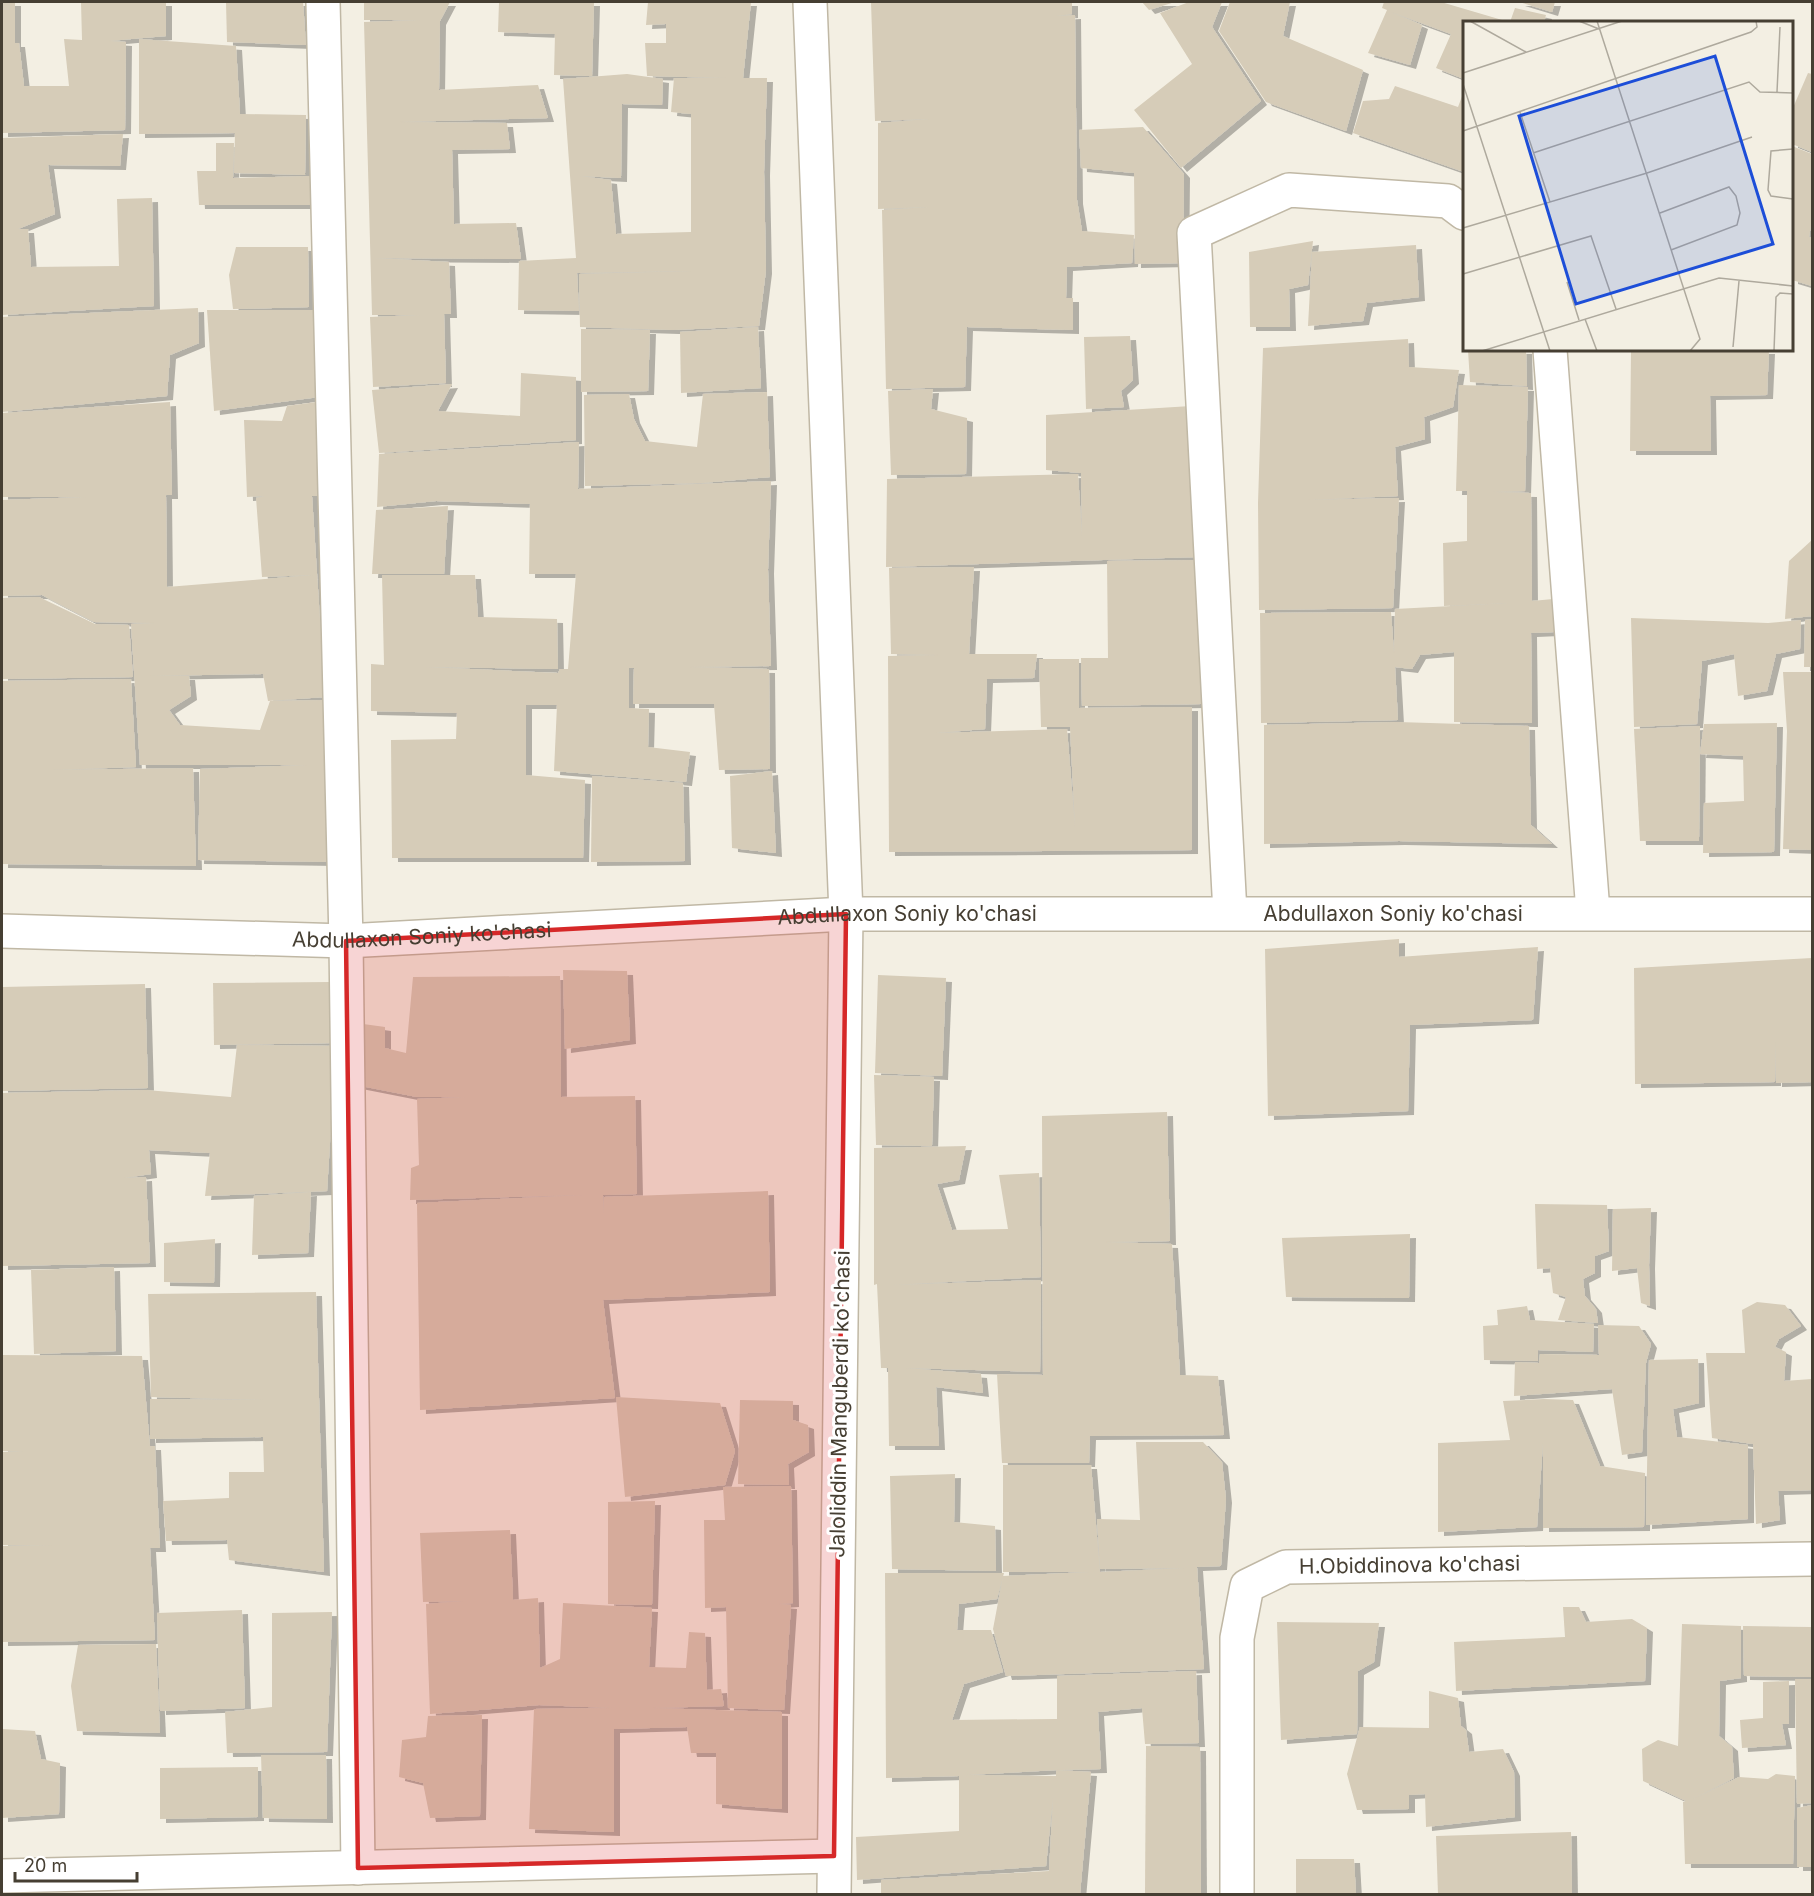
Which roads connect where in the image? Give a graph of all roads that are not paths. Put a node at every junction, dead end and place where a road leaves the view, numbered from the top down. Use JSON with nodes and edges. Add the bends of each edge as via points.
{"nodes":[{"id":1,"x":323,"y":2,"type":"edge"},
{"id":2,"x":810,"y":2,"type":"edge"},
{"id":3,"x":1463,"y":212,"type":"edge"},
{"id":4,"x":1550,"y":351,"type":"edge"},
{"id":5,"x":1593,"y":912,"type":"junction"},
{"id":6,"x":1230,"y":913,"type":"junction"},
{"id":7,"x":846,"y":914,"type":"junction"},
{"id":8,"x":1812,"y":914,"type":"edge"},
{"id":9,"x":2,"y":931,"type":"edge"},
{"id":10,"x":346,"y":941,"type":"junction"},
{"id":11,"x":1812,"y":1558,"type":"edge"},
{"id":12,"x":834,"y":1856,"type":"junction"},
{"id":13,"x":358,"y":1868,"type":"junction"},
{"id":14,"x":2,"y":1876,"type":"edge"},
{"id":15,"x":834,"y":1894,"type":"edge"},
{"id":16,"x":1237,"y":1894,"type":"edge"}],
"edges":[{"from":1,"to":10,"type":"street"},
{"from":2,"to":7,"type":"street","name":"Jaloliddin Manguberdi ko'chasi"},
{"from":3,"to":6,"type":"street","via":[[1448,201],[1289,190],[1194,233]]},
{"from":4,"to":5,"type":"street"},
{"from":5,"to":6,"type":"street","name":"Abdullaxon Soniy ko'chasi"},
{"from":5,"to":8,"type":"street","name":"Abdullaxon Soniy ko'chasi"},
{"from":6,"to":7,"type":"street","name":"Abdullaxon Soniy ko'chasi"},
{"from":7,"to":10,"type":"street","name":"Abdullaxon Soniy ko'chasi"},
{"from":7,"to":12,"type":"street","name":"Jaloliddin Manguberdi ko'chasi"},
{"from":9,"to":10,"type":"street","name":"Abdullaxon Soniy ko'chasi"},
{"from":10,"to":13,"type":"street"},
{"from":11,"to":16,"type":"street","name":"H.Obiddinova ko'chasi","via":[[1286,1567],[1247,1586],[1237,1638]]},
{"from":12,"to":13,"type":"street"},
{"from":12,"to":15,"type":"street","name":"Jaloliddin Manguberdi ko'chasi"},
{"from":13,"to":14,"type":"street"}]}
